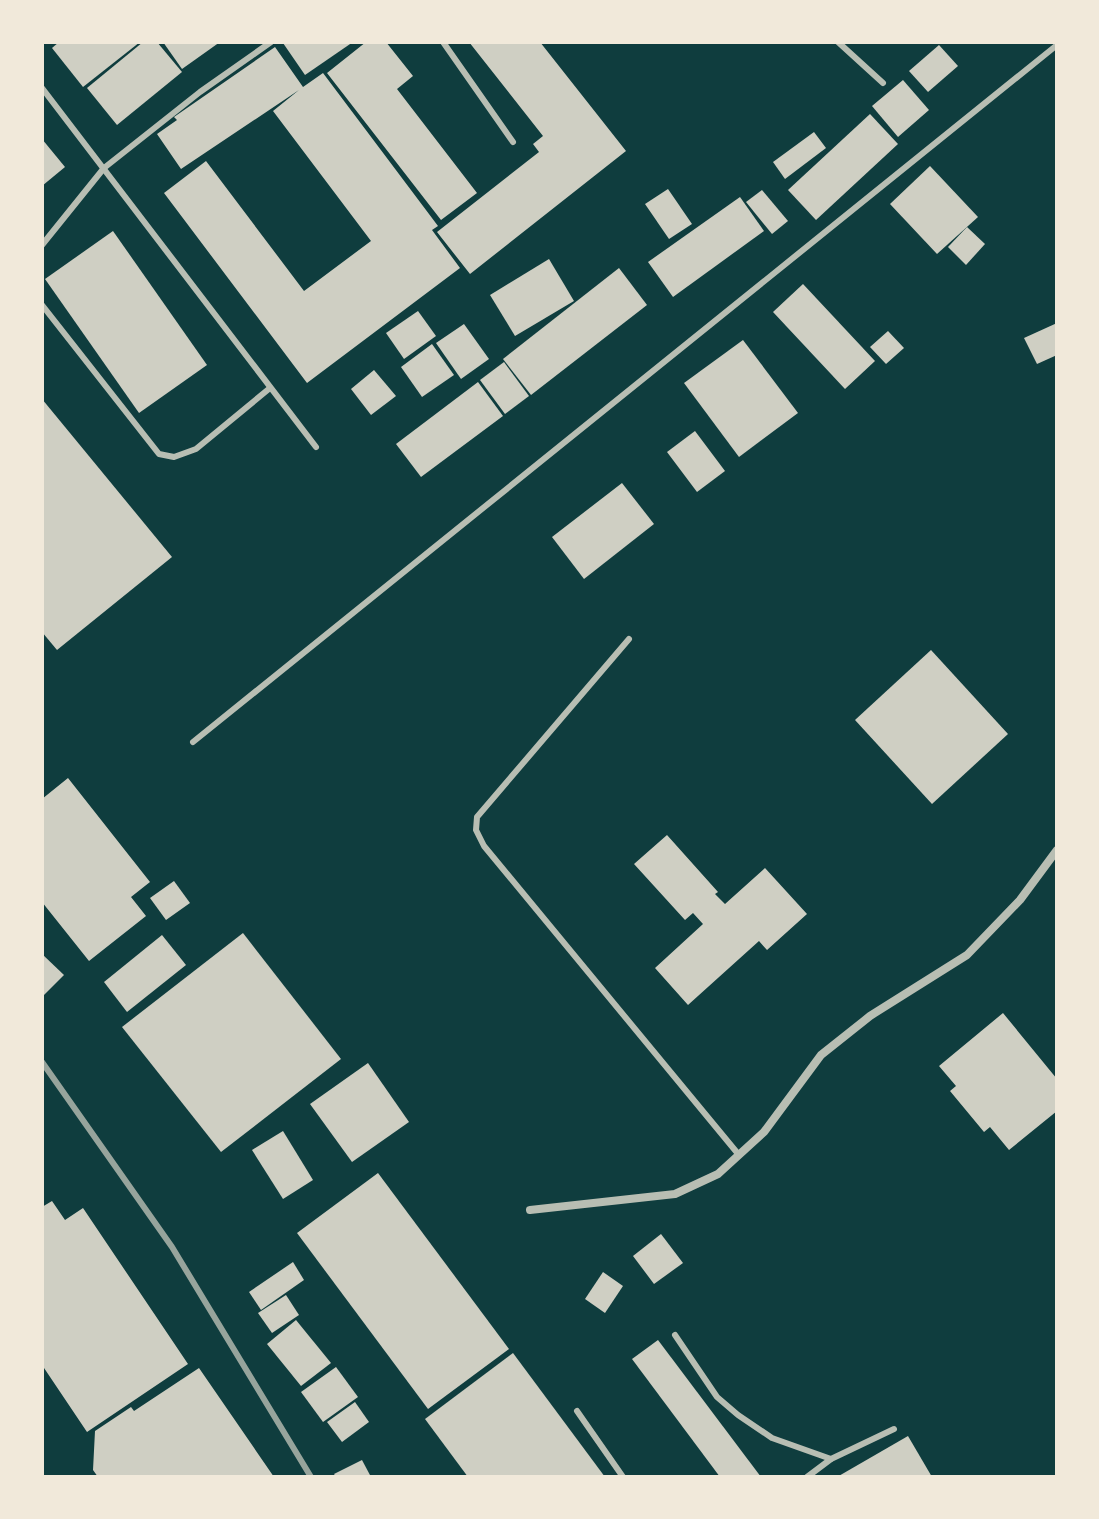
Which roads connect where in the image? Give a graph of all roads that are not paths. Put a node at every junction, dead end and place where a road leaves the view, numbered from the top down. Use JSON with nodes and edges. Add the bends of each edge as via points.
{"nodes":[{"id":1,"x":271,"y":42,"type":"edge"},
{"id":2,"x":443,"y":42,"type":"edge"},
{"id":3,"x":838,"y":42,"type":"edge"},
{"id":4,"x":1057,"y":45,"type":"edge"},
{"id":5,"x":883,"y":83,"type":"dead end"},
{"id":6,"x":42,"y":88,"type":"edge"},
{"id":7,"x":513,"y":142,"type":"dead end"},
{"id":8,"x":104,"y":168,"type":"junction"},
{"id":9,"x":42,"y":245,"type":"edge"},
{"id":10,"x":42,"y":305,"type":"edge"},
{"id":11,"x":270,"y":388,"type":"junction"},
{"id":12,"x":316,"y":447,"type":"dead end"},
{"id":13,"x":629,"y":639,"type":"dead end"},
{"id":14,"x":193,"y":742,"type":"dead end"},
{"id":15,"x":1057,"y":850,"type":"edge"},
{"id":16,"x":739,"y":1155,"type":"junction"},
{"id":17,"x":530,"y":1210,"type":"dead end"},
{"id":18,"x":675,"y":1335,"type":"dead end"},
{"id":19,"x":577,"y":1411,"type":"dead end"},
{"id":20,"x":894,"y":1429,"type":"dead end"},
{"id":21,"x":831,"y":1459,"type":"junction"},
{"id":22,"x":623,"y":1477,"type":"edge"},
{"id":23,"x":807,"y":1477,"type":"edge"}],
"edges":[{"from":1,"to":8,"type":"lane"},
{"from":2,"to":7,"type":"lane"},
{"from":3,"to":5,"type":"lane"},
{"from":4,"to":14,"type":"lane"},
{"from":6,"to":8,"type":"lane"},
{"from":8,"to":9,"type":"lane"},
{"from":8,"to":11,"type":"lane"},
{"from":10,"to":11,"type":"lane","via":[[159,454],[174,457],[196,449]]},
{"from":11,"to":12,"type":"lane"},
{"from":13,"to":16,"type":"lane","via":[[477,817],[476,830]]},
{"from":15,"to":16,"type":"street","via":[[1020,900],[967,955],[870,1016],[821,1055],[764,1132]]},
{"from":16,"to":17,"type":"street","via":[[718,1174],[675,1194]]},
{"from":18,"to":21,"type":"lane","via":[[717,1397],[738,1415],[772,1438]]},
{"from":19,"to":22,"type":"lane"},
{"from":20,"to":21,"type":"lane"},
{"from":21,"to":23,"type":"lane"}]}
